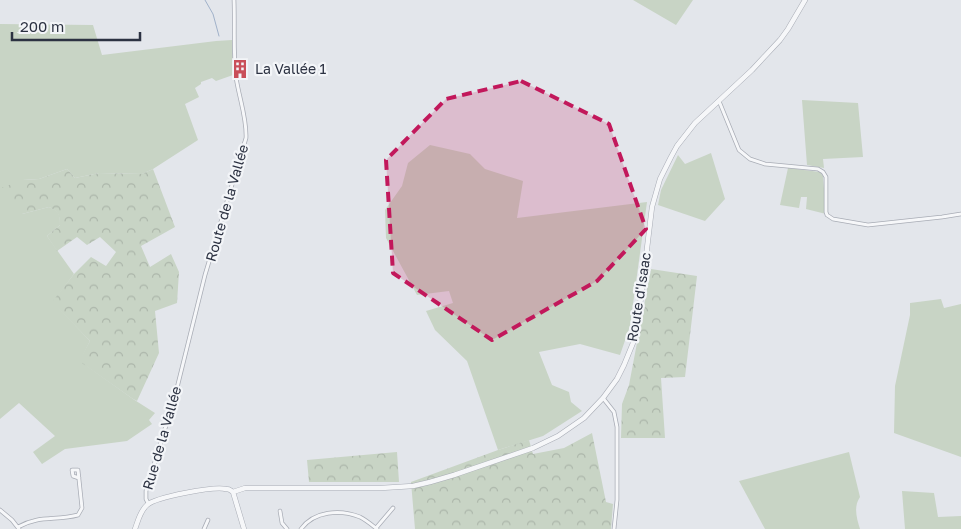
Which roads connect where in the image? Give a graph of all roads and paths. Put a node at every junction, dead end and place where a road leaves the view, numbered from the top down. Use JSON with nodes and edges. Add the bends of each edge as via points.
{"nodes":[{"id":1,"x":234,"y":0,"type":"edge"},
{"id":2,"x":805,"y":0,"type":"edge"},
{"id":3,"x":719,"y":101,"type":"junction"},
{"id":4,"x":961,"y":214,"type":"edge"},
{"id":5,"x":181,"y":373,"type":"joint"},
{"id":6,"x":603,"y":398,"type":"junction"},
{"id":7,"x":79,"y":478,"type":"dead end"},
{"id":8,"x":233,"y":492,"type":"junction"},
{"id":9,"x":148,"y":503,"type":"junction"},
{"id":10,"x":394,"y":508,"type":"dead end"},
{"id":11,"x":0,"y":510,"type":"edge"},
{"id":12,"x":280,"y":511,"type":"dead end"},
{"id":13,"x":208,"y":520,"type":"dead end"},
{"id":14,"x":19,"y":528,"type":"edge"},
{"id":15,"x":135,"y":529,"type":"edge"},
{"id":16,"x":204,"y":529,"type":"edge"},
{"id":17,"x":244,"y":529,"type":"edge"},
{"id":18,"x":287,"y":529,"type":"edge"},
{"id":19,"x":301,"y":529,"type":"edge"},
{"id":20,"x":376,"y":529,"type":"edge"},
{"id":21,"x":614,"y":529,"type":"edge"}],
"edges":[{"from":1,"to":5,"type":"street","name":"Route de la Vallée","via":[[236,77],[246,138],[205,275]]},
{"from":2,"to":3,"type":"street","name":"Route d'Isaac","via":[[771,51]]},
{"from":3,"to":4,"type":"street","via":[[739,150],[750,159],[823,172],[826,177],[826,212],[833,219],[868,225]]},
{"from":3,"to":6,"type":"street","name":"Route d'Isaac","via":[[686,134],[660,179],[652,207],[633,343],[617,378]]},
{"from":5,"to":9,"type":"street","name":"Rue de la Vallée","via":[[145,496]]},
{"from":6,"to":8,"type":"street","name":"Route d'Isaac","via":[[584,418],[548,441],[438,480],[403,487],[245,488]]},
{"from":6,"to":21,"type":"street","via":[[614,412],[617,427]]},
{"from":7,"to":14,"type":"street","via":[[82,508],[78,515],[40,518]]},
{"from":8,"to":9,"type":"street","name":"Route d'Isaac","via":[[222,488],[203,490]]},
{"from":8,"to":17,"type":"street"},
{"from":9,"to":15,"type":"street"},
{"from":10,"to":20,"type":"street"},
{"from":11,"to":14,"type":"street"},
{"from":12,"to":18,"type":"street"},
{"from":13,"to":16,"type":"street"},
{"from":19,"to":20,"type":"street","via":[[311,518],[336,513],[360,517]]}]}
